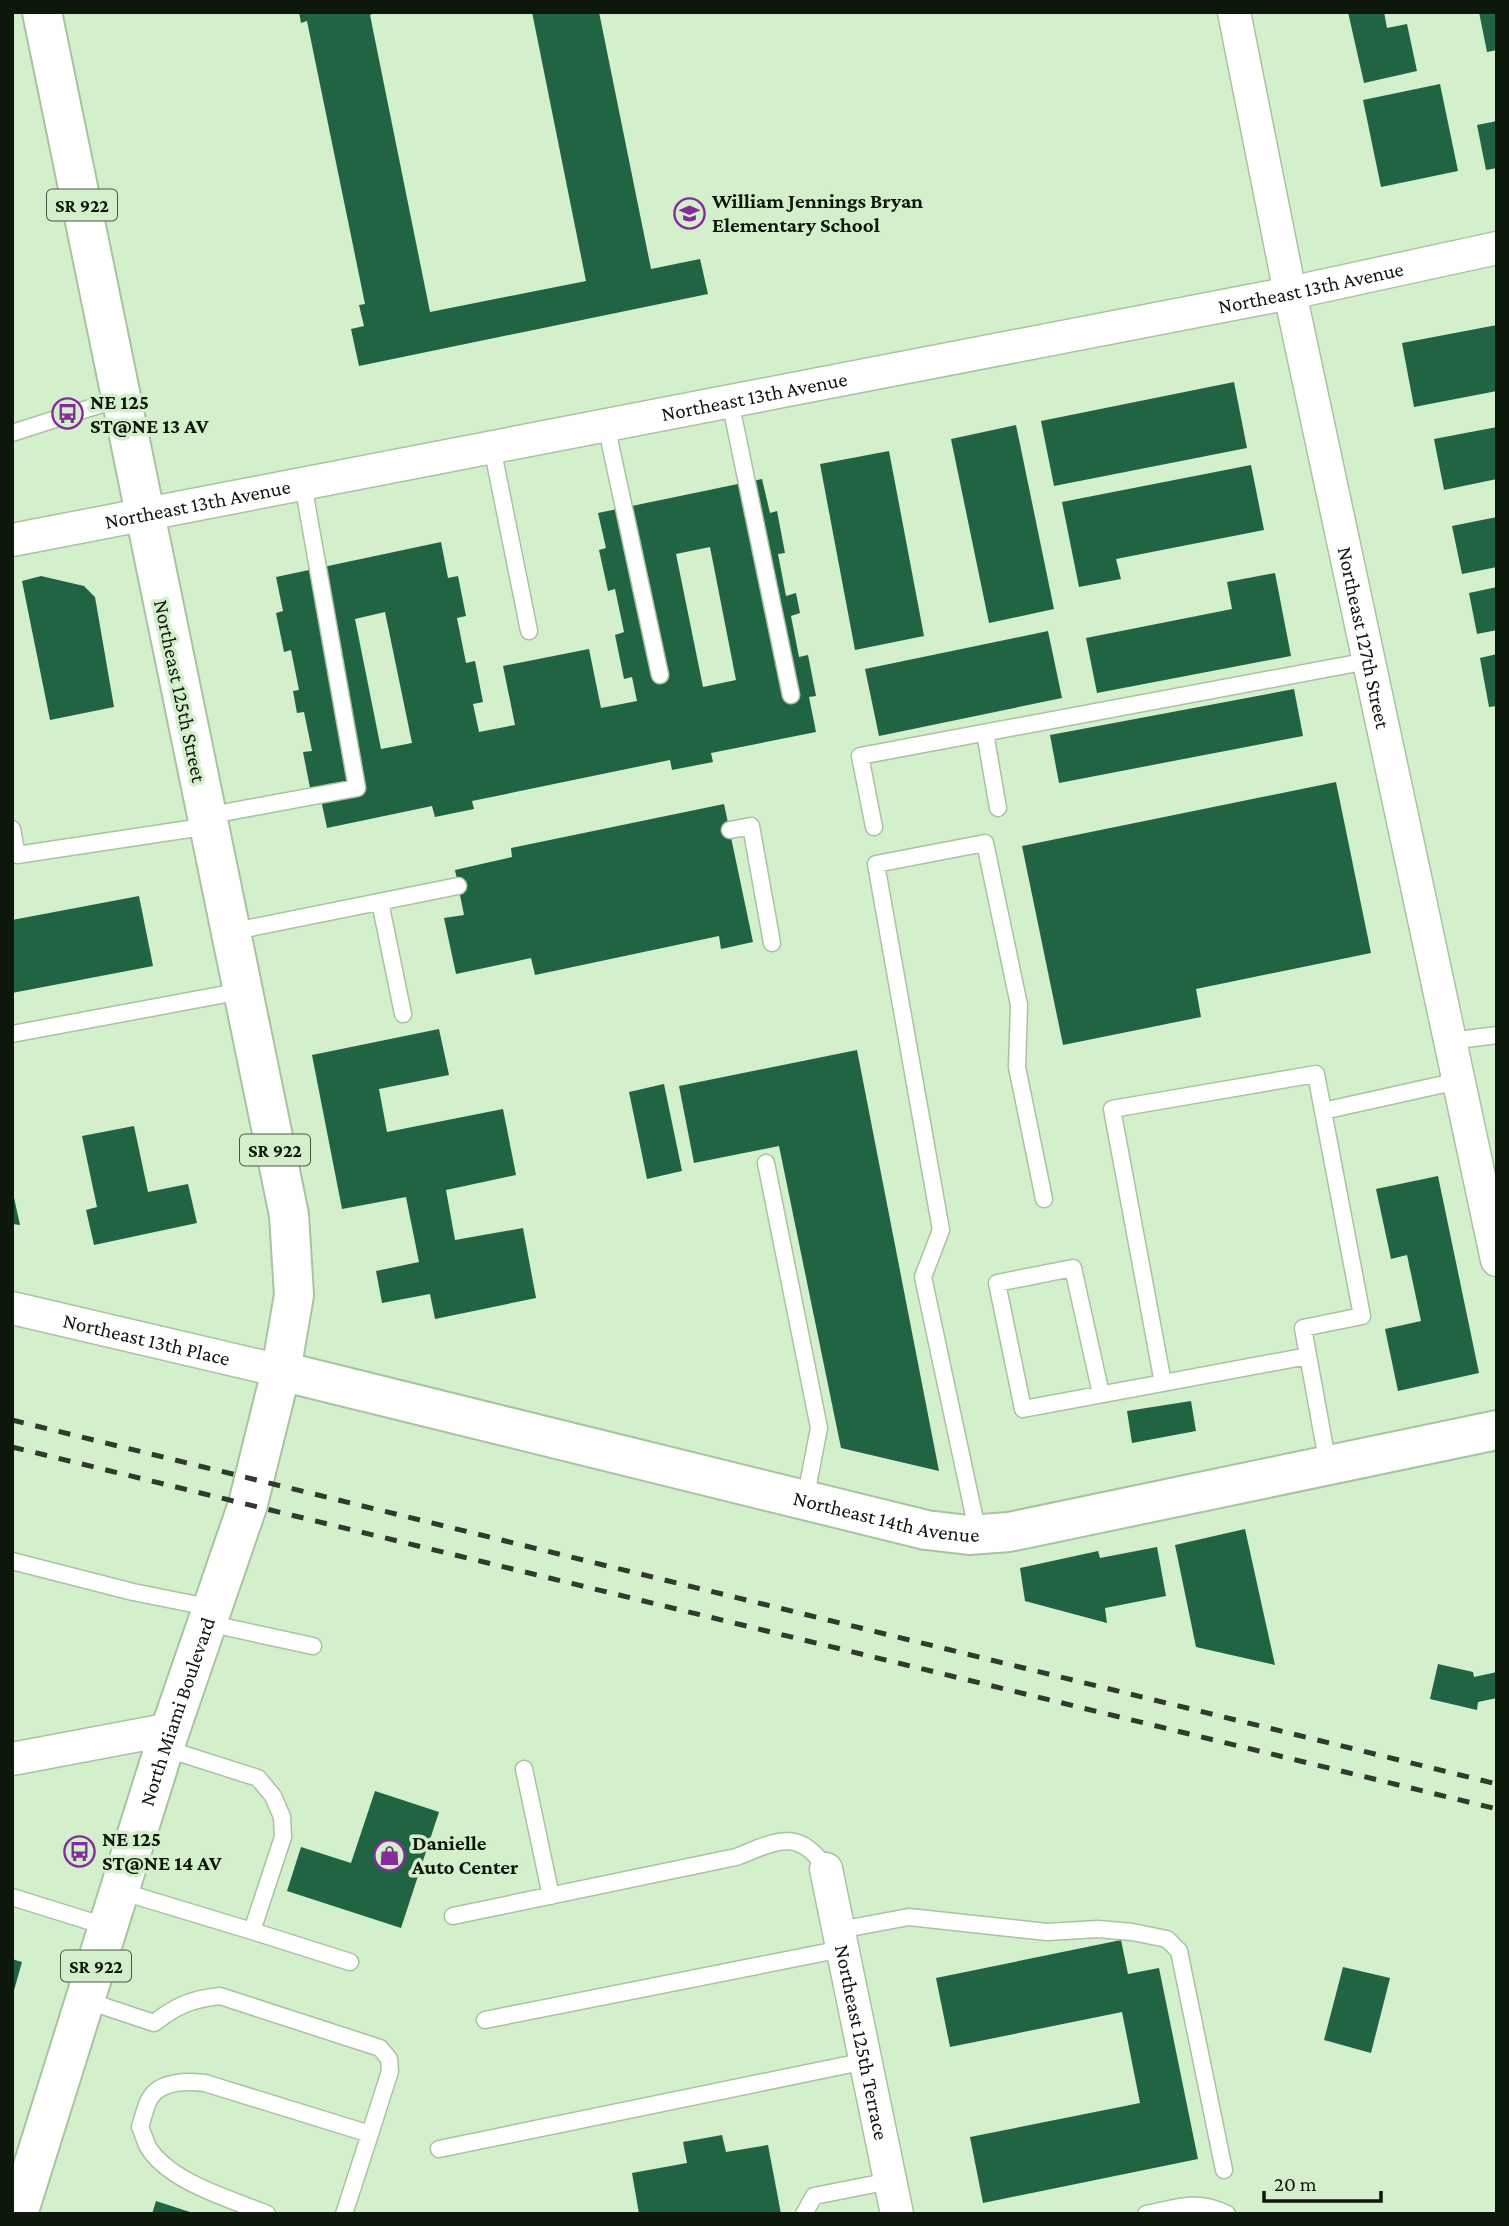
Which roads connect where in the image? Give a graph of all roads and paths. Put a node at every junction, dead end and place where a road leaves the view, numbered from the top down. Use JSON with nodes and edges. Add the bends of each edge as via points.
{"nodes":[{"id":1,"x":42,"y":12,"type":"edge"},
{"id":2,"x":1234,"y":12,"type":"edge"},
{"id":3,"x":1497,"y":248,"type":"edge"},
{"id":4,"x":1290,"y":293,"type":"junction"},
{"id":5,"x":121,"y":398,"type":"junction"},
{"id":6,"x":730,"y":401,"type":"junction"},
{"id":7,"x":606,"y":425,"type":"junction"},
{"id":8,"x":12,"y":433,"type":"edge"},
{"id":9,"x":492,"y":447,"type":"junction"},
{"id":10,"x":303,"y":484,"type":"junction"},
{"id":11,"x":144,"y":514,"type":"junction"},
{"id":12,"x":12,"y":540,"type":"edge"},
{"id":13,"x":528,"y":631,"type":"dead end"},
{"id":14,"x":1368,"y":661,"type":"junction"},
{"id":15,"x":660,"y":675,"type":"dead end"},
{"id":16,"x":791,"y":695,"type":"dead end"},
{"id":17,"x":985,"y":733,"type":"junction"},
{"id":18,"x":998,"y":808,"type":"dead end"},
{"id":19,"x":207,"y":821,"type":"junction"},
{"id":20,"x":874,"y":827,"type":"dead end"},
{"id":21,"x":12,"y":829,"type":"edge"},
{"id":22,"x":730,"y":830,"type":"dead end"},
{"id":23,"x":458,"y":886,"type":"dead end"},
{"id":24,"x":380,"y":902,"type":"junction"},
{"id":25,"x":230,"y":932,"type":"junction"},
{"id":26,"x":772,"y":943,"type":"dead end"},
{"id":27,"x":242,"y":991,"type":"junction"},
{"id":28,"x":403,"y":1014,"type":"dead end"},
{"id":29,"x":12,"y":1034,"type":"edge"},
{"id":30,"x":1497,"y":1035,"type":"edge"},
{"id":31,"x":1450,"y":1041,"type":"junction"},
{"id":32,"x":1458,"y":1082,"type":"junction"},
{"id":33,"x":1323,"y":1111,"type":"junction"},
{"id":34,"x":766,"y":1163,"type":"dead end"},
{"id":35,"x":1044,"y":1199,"type":"dead end"},
{"id":36,"x":1497,"y":1260,"type":"edge"},
{"id":37,"x":12,"y":1308,"type":"edge"},
{"id":38,"x":1308,"y":1356,"type":"junction"},
{"id":39,"x":281,"y":1371,"type":"junction"},
{"id":40,"x":1163,"y":1383,"type":"junction"},
{"id":41,"x":1101,"y":1394,"type":"junction"},
{"id":42,"x":1497,"y":1430,"type":"edge"},
{"id":43,"x":1328,"y":1465,"type":"junction"},
{"id":44,"x":805,"y":1500,"type":"junction"},
{"id":45,"x":978,"y":1534,"type":"junction"},
{"id":46,"x":12,"y":1561,"type":"edge"},
{"id":47,"x":210,"y":1615,"type":"junction"},
{"id":48,"x":313,"y":1646,"type":"dead end"},
{"id":49,"x":168,"y":1739,"type":"junction"},
{"id":50,"x":12,"y":1759,"type":"edge"},
{"id":51,"x":524,"y":1769,"type":"dead end"},
{"id":52,"x":826,"y":1869,"type":"joint"},
{"id":53,"x":120,"y":1891,"type":"junction"},
{"id":54,"x":551,"y":1896,"type":"junction"},
{"id":55,"x":12,"y":1897,"type":"edge"},
{"id":56,"x":453,"y":1916,"type":"dead end"},
{"id":57,"x":108,"y":1927,"type":"junction"},
{"id":58,"x":252,"y":1931,"type":"junction"},
{"id":59,"x":841,"y":1939,"type":"junction"},
{"id":60,"x":350,"y":1962,"type":"dead end"},
{"id":61,"x":85,"y":2000,"type":"junction"},
{"id":62,"x":485,"y":2020,"type":"dead end"},
{"id":63,"x":866,"y":2061,"type":"junction"},
{"id":64,"x":370,"y":2134,"type":"junction"},
{"id":65,"x":439,"y":2149,"type":"dead end"},
{"id":66,"x":1224,"y":2170,"type":"dead end"},
{"id":67,"x":890,"y":2181,"type":"junction"},
{"id":68,"x":17,"y":2205,"type":"edge"},
{"id":69,"x":267,"y":2214,"type":"edge"},
{"id":70,"x":344,"y":2214,"type":"edge"},
{"id":71,"x":804,"y":2214,"type":"edge"},
{"id":72,"x":897,"y":2214,"type":"edge"},
{"id":73,"x":1146,"y":2214,"type":"edge"},
{"id":74,"x":1227,"y":2214,"type":"edge"}],
"edges":[{"from":1,"to":5,"type":"main road","name":"Northeast 125th Street","number":"SR 922"},
{"from":2,"to":4,"type":"street","name":"Northeast 127th Street"},
{"from":3,"to":4,"type":"street","name":"Northeast 13th Avenue"},
{"from":4,"to":6,"type":"street","name":"Northeast 13th Avenue"},
{"from":4,"to":14,"type":"street","name":"Northeast 127th Street"},
{"from":5,"to":8,"type":"lane"},
{"from":5,"to":11,"type":"main road","name":"Northeast 125th Street","number":"SR 922"},
{"from":6,"to":7,"type":"street","name":"Northeast 13th Avenue"},
{"from":6,"to":16,"type":"lane"},
{"from":7,"to":9,"type":"street","name":"Northeast 13th Avenue"},
{"from":7,"to":15,"type":"lane"},
{"from":9,"to":10,"type":"street","name":"Northeast 13th Avenue"},
{"from":9,"to":13,"type":"lane"},
{"from":10,"to":11,"type":"street","name":"Northeast 13th Avenue"},
{"from":10,"to":19,"type":"lane","via":[[357,788]]},
{"from":11,"to":12,"type":"street","name":"Northeast 13th Avenue"},
{"from":11,"to":19,"type":"main road","name":"Northeast 125th Street","number":"SR 922"},
{"from":14,"to":17,"type":"lane"},
{"from":14,"to":31,"type":"street","name":"Northeast 127th Street"},
{"from":17,"to":18,"type":"lane"},
{"from":17,"to":20,"type":"lane","via":[[860,756]]},
{"from":19,"to":21,"type":"lane","via":[[17,855]]},
{"from":19,"to":25,"type":"main road","name":"Northeast 125th Street","number":"SR 922"},
{"from":22,"to":26,"type":"lane","via":[[751,826]]},
{"from":23,"to":24,"type":"lane"},
{"from":24,"to":25,"type":"lane"},
{"from":24,"to":28,"type":"lane"},
{"from":25,"to":27,"type":"main road","name":"Northeast 125th Street","number":"SR 922"},
{"from":27,"to":29,"type":"lane"},
{"from":27,"to":39,"type":"main road","name":"Northeast 125th Street","number":"SR 922","via":[[289,1215],[294,1296]]},
{"from":30,"to":31,"type":"lane"},
{"from":31,"to":32,"type":"street","name":"Northeast 127th Street"},
{"from":32,"to":33,"type":"lane"},
{"from":32,"to":36,"type":"street","name":"Northeast 127th Street"},
{"from":33,"to":38,"type":"lane","via":[[1362,1316],[1303,1328]]},
{"from":33,"to":40,"type":"lane","via":[[1316,1074],[1112,1109]]},
{"from":34,"to":44,"type":"lane","via":[[819,1428]]},
{"from":35,"to":45,"type":"lane","via":[[1017,1067],[1019,1005],[985,843],[876,864],[941,1230],[923,1277]]},
{"from":37,"to":39,"type":"street","name":"Northeast 13th Place"},
{"from":38,"to":40,"type":"lane"},
{"from":38,"to":43,"type":"lane"},
{"from":39,"to":44,"type":"main road","name":"Northeast 14th Avenue"},
{"from":39,"to":47,"type":"main road","name":"North Miami Boulevard","number":"SR 922","via":[[248,1504]]},
{"from":40,"to":41,"type":"lane"},
{"from":41,"to":41,"type":"lane","via":[[1023,1409],[997,1283],[1073,1268]]},
{"from":42,"to":43,"type":"main road","name":"Northeast 14th Avenue"},
{"from":43,"to":45,"type":"main road","name":"Northeast 14th Avenue","via":[[1009,1532]]},
{"from":44,"to":45,"type":"main road","name":"Northeast 14th Avenue","via":[[926,1530]]},
{"from":46,"to":47,"type":"lane"},
{"from":47,"to":48,"type":"lane"},
{"from":47,"to":49,"type":"main road","name":"North Miami Boulevard","number":"SR 922"},
{"from":49,"to":50,"type":"street"},
{"from":49,"to":53,"type":"main road","name":"North Miami Boulevard","number":"SR 922"},
{"from":49,"to":58,"type":"lane","via":[[258,1778],[273,1796],[282,1817],[283,1837]]},
{"from":51,"to":54,"type":"lane"},
{"from":52,"to":54,"type":"lane","via":[[815,1852],[797,1842],[776,1842],[736,1857]]},
{"from":52,"to":59,"type":"street","name":"Northeast 125th Terrace"},
{"from":53,"to":57,"type":"main road","name":"North Miami Boulevard","number":"SR 922"},
{"from":53,"to":58,"type":"lane"},
{"from":54,"to":56,"type":"lane"},
{"from":55,"to":57,"type":"lane"},
{"from":57,"to":61,"type":"main road","name":"North Miami Boulevard","number":"SR 922"},
{"from":58,"to":60,"type":"lane"},
{"from":59,"to":62,"type":"lane"},
{"from":59,"to":63,"type":"street","name":"Northeast 125th Terrace"},
{"from":59,"to":66,"type":"lane","via":[[909,1917],[1047,1931],[1098,1929],[1167,1939],[1179,1951]]},
{"from":61,"to":64,"type":"lane","via":[[153,2023],[174,2007],[220,1996],[380,2048],[389,2059],[390,2071]]},
{"from":61,"to":68,"type":"main road","name":"North Miami Boulevard","number":"SR 922"},
{"from":63,"to":65,"type":"lane"},
{"from":63,"to":67,"type":"street","name":"Northeast 125th Terrace"},
{"from":64,"to":69,"type":"lane","via":[[205,2083],[167,2086],[150,2098],[140,2127],[164,2166]]},
{"from":64,"to":70,"type":"lane"},
{"from":67,"to":71,"type":"lane","via":[[814,2196]]},
{"from":67,"to":72,"type":"street","name":"Northeast 125th Terrace"},
{"from":73,"to":74,"type":"lane","via":[[1193,2204]]}]}
